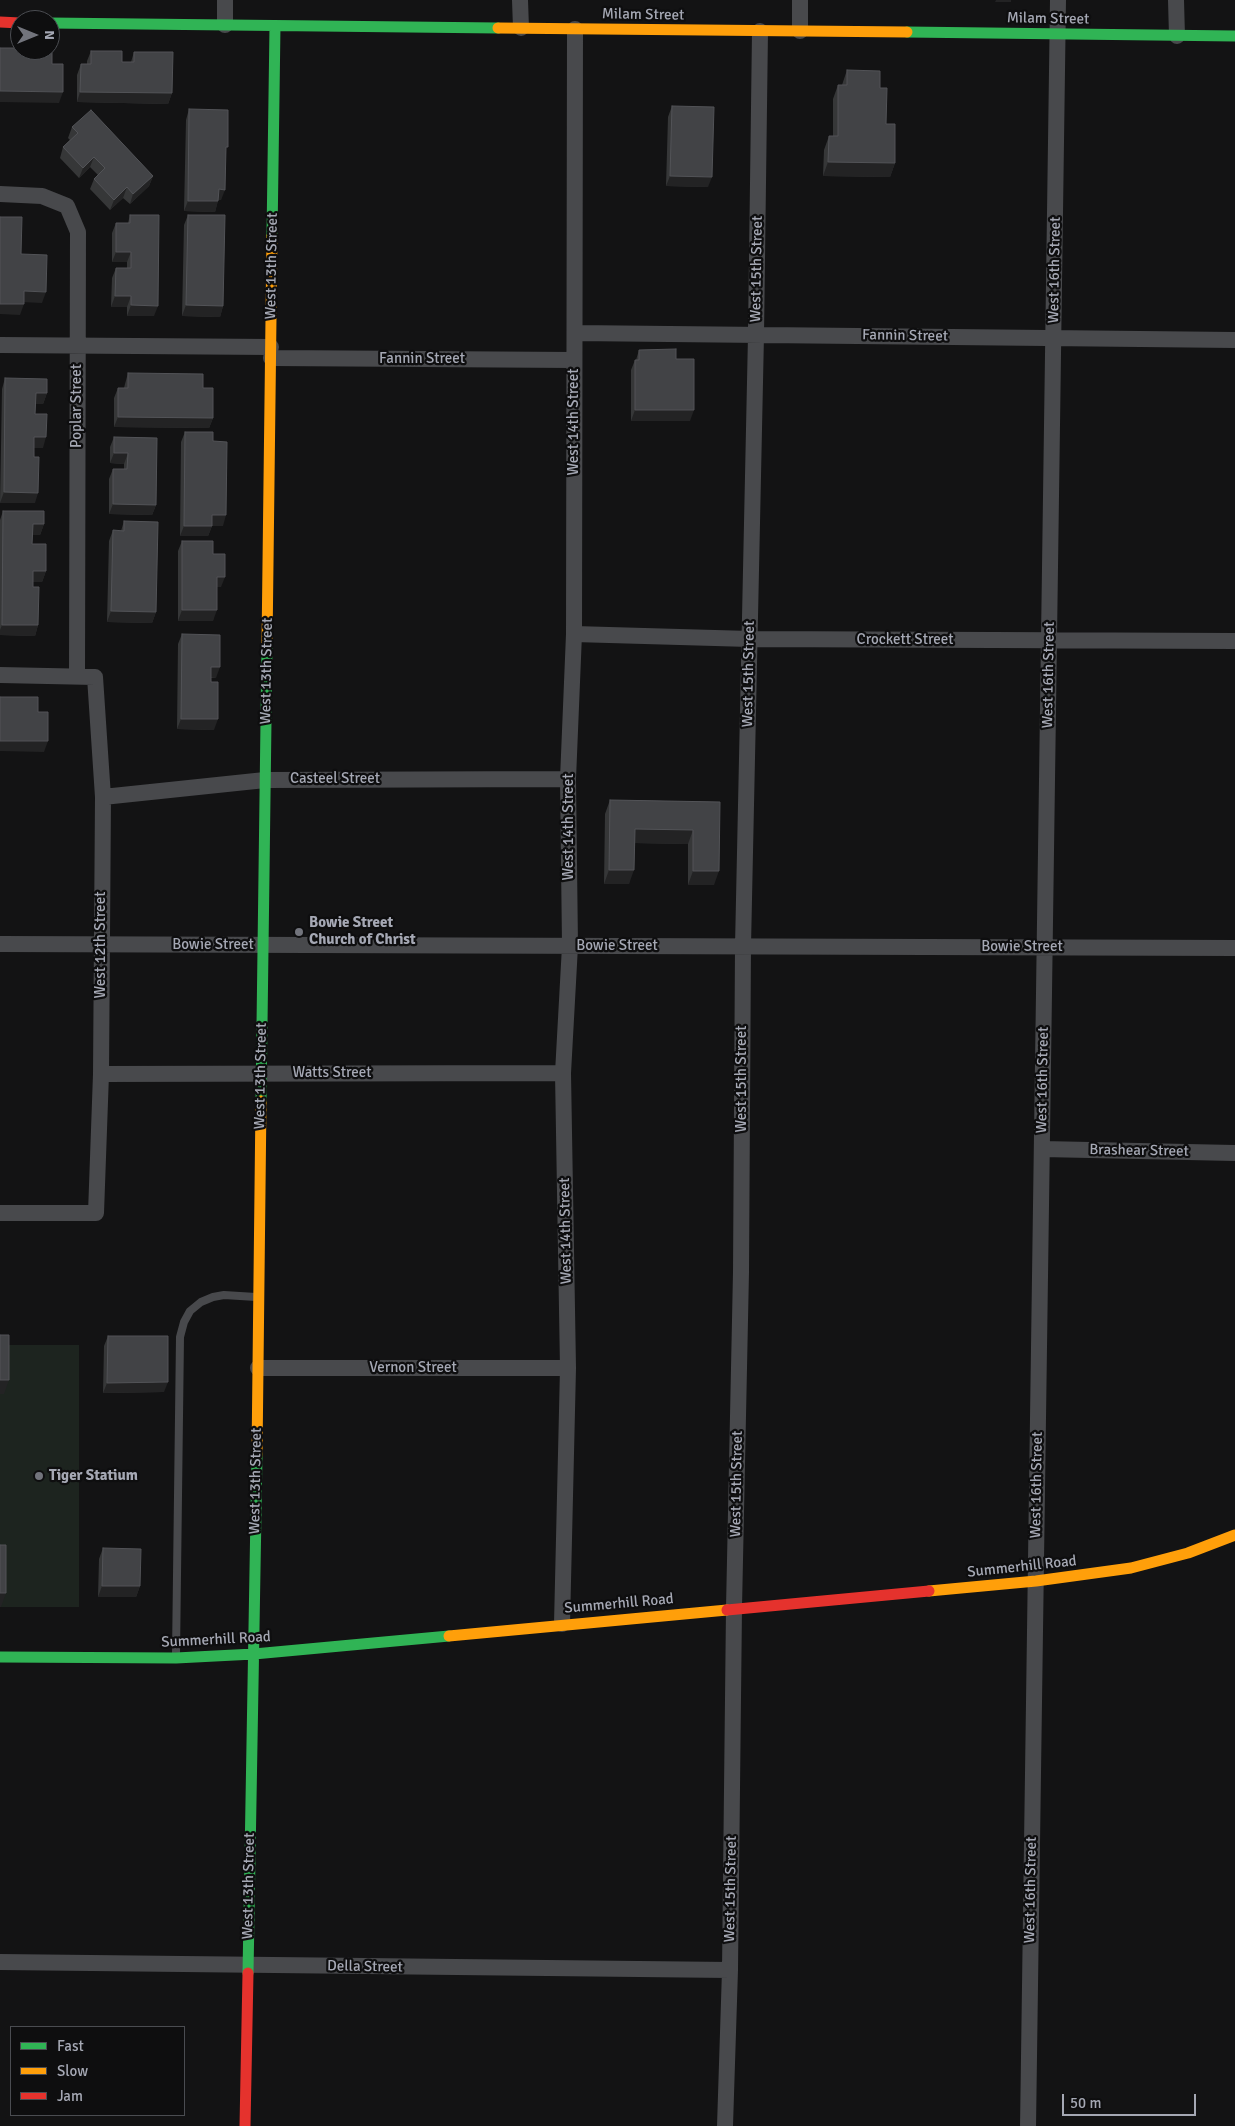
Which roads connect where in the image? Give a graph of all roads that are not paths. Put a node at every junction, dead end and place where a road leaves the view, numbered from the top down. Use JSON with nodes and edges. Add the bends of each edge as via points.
{"nodes":[{"id":1,"x":225,"y":0,"type":"edge"},
{"id":2,"x":520,"y":0,"type":"edge"},
{"id":3,"x":800,"y":0,"type":"edge"},
{"id":4,"x":1058,"y":0,"type":"edge"},
{"id":5,"x":1176,"y":0,"type":"edge"},
{"id":6,"x":60,"y":23,"type":"edge"},
{"id":7,"x":225,"y":25,"type":"junction"},
{"id":8,"x":275,"y":26,"type":"junction"},
{"id":9,"x":521,"y":28,"type":"junction"},
{"id":10,"x":575,"y":29,"type":"junction"},
{"id":11,"x":760,"y":31,"type":"junction"},
{"id":12,"x":800,"y":31,"type":"junction"},
{"id":13,"x":1058,"y":34,"type":"junction"},
{"id":14,"x":1177,"y":36,"type":"junction"},
{"id":15,"x":1235,"y":36,"type":"edge"},
{"id":16,"x":0,"y":194,"type":"edge"},
{"id":17,"x":575,"y":333,"type":"junction"},
{"id":18,"x":756,"y":335,"type":"junction"},
{"id":19,"x":1054,"y":338,"type":"junction"},
{"id":20,"x":1235,"y":340,"type":"edge"},
{"id":21,"x":0,"y":345,"type":"edge"},
{"id":22,"x":77,"y":346,"type":"junction"},
{"id":23,"x":271,"y":352,"type":"junction"},
{"id":24,"x":574,"y":360,"type":"junction"},
{"id":25,"x":574,"y":634,"type":"junction"},
{"id":26,"x":750,"y":638,"type":"junction"},
{"id":27,"x":1050,"y":641,"type":"junction"},
{"id":28,"x":1235,"y":641,"type":"edge"},
{"id":29,"x":0,"y":675,"type":"edge"},
{"id":30,"x":77,"y":676,"type":"junction"},
{"id":31,"x":568,"y":779,"type":"junction"},
{"id":32,"x":265,"y":780,"type":"junction"},
{"id":33,"x":102,"y":797,"type":"junction"},
{"id":34,"x":0,"y":944,"type":"edge"},
{"id":35,"x":101,"y":944,"type":"junction"},
{"id":36,"x":263,"y":945,"type":"junction"},
{"id":37,"x":570,"y":946,"type":"junction"},
{"id":38,"x":744,"y":946,"type":"junction"},
{"id":39,"x":1045,"y":947,"type":"junction"},
{"id":40,"x":1235,"y":948,"type":"edge"},
{"id":41,"x":262,"y":1073,"type":"junction"},
{"id":42,"x":563,"y":1073,"type":"junction"},
{"id":43,"x":101,"y":1074,"type":"junction"},
{"id":44,"x":1042,"y":1149,"type":"junction"},
{"id":45,"x":1235,"y":1153,"type":"edge"},
{"id":46,"x":0,"y":1213,"type":"edge"},
{"id":47,"x":259,"y":1297,"type":"junction"},
{"id":48,"x":258,"y":1368,"type":"junction"},
{"id":49,"x":568,"y":1368,"type":"junction"},
{"id":50,"x":1235,"y":1535,"type":"edge"},
{"id":51,"x":1036,"y":1581,"type":"junction"},
{"id":52,"x":734,"y":1608,"type":"junction"},
{"id":53,"x":562,"y":1624,"type":"junction"},
{"id":54,"x":254,"y":1654,"type":"junction"},
{"id":55,"x":0,"y":1657,"type":"edge"},
{"id":56,"x":176,"y":1658,"type":"junction"},
{"id":57,"x":0,"y":1962,"type":"edge"},
{"id":58,"x":247,"y":1966,"type":"junction"},
{"id":59,"x":730,"y":1970,"type":"junction"},
{"id":60,"x":245,"y":2126,"type":"edge"},
{"id":61,"x":725,"y":2126,"type":"edge"},
{"id":62,"x":1028,"y":2126,"type":"edge"}],
"edges":[{"from":1,"to":7,"type":"street"},
{"from":2,"to":9,"type":"street"},
{"from":3,"to":12,"type":"street"},
{"from":4,"to":13,"type":"street","name":"West 16th Street"},
{"from":5,"to":14,"type":"street"},
{"from":6,"to":7,"type":"street","name":"Milam Street"},
{"from":7,"to":8,"type":"street","name":"Milam Street"},
{"from":8,"to":9,"type":"street","name":"Milam Street"},
{"from":8,"to":23,"type":"street","name":"West 13th Street"},
{"from":9,"to":10,"type":"street","name":"Milam Street"},
{"from":10,"to":11,"type":"street","name":"Milam Street"},
{"from":10,"to":17,"type":"street","name":"West 14th Street"},
{"from":11,"to":12,"type":"street","name":"Milam Street"},
{"from":11,"to":18,"type":"street","name":"West 15th Street"},
{"from":12,"to":13,"type":"street","name":"Milam Street"},
{"from":13,"to":14,"type":"street","name":"Milam Street"},
{"from":13,"to":19,"type":"street","name":"West 16th Street"},
{"from":14,"to":15,"type":"street","name":"Milam Street"},
{"from":16,"to":22,"type":"street","name":"Poplar Street","via":[[42,196],[67,206],[78,232]]},
{"from":17,"to":18,"type":"street","name":"Fannin Street"},
{"from":17,"to":24,"type":"street","name":"West 14th Street"},
{"from":18,"to":19,"type":"street","name":"Fannin Street"},
{"from":18,"to":26,"type":"street","name":"West 15th Street"},
{"from":19,"to":20,"type":"street","name":"Fannin Street"},
{"from":19,"to":27,"type":"street","name":"West 16th Street"},
{"from":21,"to":22,"type":"street","name":"Fannin Street"},
{"from":22,"to":23,"type":"street","name":"Fannin Street"},
{"from":22,"to":30,"type":"street","name":"Poplar Street"},
{"from":23,"to":24,"type":"street","name":"Fannin Street"},
{"from":23,"to":32,"type":"street","name":"West 13th Street"},
{"from":24,"to":25,"type":"street","name":"West 14th Street"},
{"from":25,"to":26,"type":"street","name":"Crockett Street"},
{"from":25,"to":31,"type":"street","name":"West 14th Street"},
{"from":26,"to":27,"type":"street","name":"Crockett Street"},
{"from":26,"to":38,"type":"street","name":"West 15th Street"},
{"from":27,"to":28,"type":"street","name":"Crockett Street"},
{"from":27,"to":39,"type":"street","name":"West 16th Street"},
{"from":29,"to":30,"type":"street"},
{"from":30,"to":33,"type":"street","name":"West 12th Street","via":[[95,677]]},
{"from":31,"to":32,"type":"street","name":"Casteel Street"},
{"from":31,"to":37,"type":"street","name":"West 14th Street"},
{"from":32,"to":33,"type":"street","name":"Casteel Street"},
{"from":32,"to":36,"type":"street","name":"West 13th Street"},
{"from":33,"to":35,"type":"street","name":"West 12th Street"},
{"from":34,"to":35,"type":"street","name":"Bowie Street"},
{"from":35,"to":36,"type":"street","name":"Bowie Street"},
{"from":35,"to":43,"type":"street","name":"West 12th Street"},
{"from":36,"to":37,"type":"street","name":"Bowie Street"},
{"from":36,"to":41,"type":"street","name":"West 13th Street"},
{"from":37,"to":38,"type":"street","name":"Bowie Street"},
{"from":37,"to":42,"type":"street","name":"West 14th Street"},
{"from":38,"to":39,"type":"street","name":"Bowie Street"},
{"from":38,"to":52,"type":"street","name":"West 15th Street"},
{"from":39,"to":40,"type":"street","name":"Bowie Street"},
{"from":39,"to":44,"type":"street","name":"West 16th Street"},
{"from":41,"to":42,"type":"street","name":"Watts Street"},
{"from":41,"to":43,"type":"street","name":"Watts Street"},
{"from":41,"to":47,"type":"street","name":"West 13th Street"},
{"from":42,"to":49,"type":"street","name":"West 14th Street"},
{"from":43,"to":46,"type":"street","name":"West 12th Street","via":[[96,1213]]},
{"from":44,"to":45,"type":"street","name":"Brashear Street"},
{"from":44,"to":51,"type":"street","name":"West 16th Street"},
{"from":47,"to":48,"type":"street","name":"West 13th Street"},
{"from":47,"to":56,"type":"lane","via":[[224,1295],[201,1302],[190,1311],[180,1337]]},
{"from":48,"to":49,"type":"street","name":"Vernon Street"},
{"from":48,"to":54,"type":"street","name":"West 13th Street"},
{"from":49,"to":53,"type":"street","name":"West 14th Street"},
{"from":50,"to":51,"type":"street","name":"Summerhill Road","via":[[1131,1568]]},
{"from":51,"to":52,"type":"street","name":"Summerhill Road"},
{"from":51,"to":62,"type":"street","name":"West 16th Street"},
{"from":52,"to":53,"type":"street","name":"Summerhill Road"},
{"from":52,"to":59,"type":"street","name":"West 15th Street"},
{"from":53,"to":54,"type":"street","name":"Summerhill Road"},
{"from":54,"to":56,"type":"street","name":"Summerhill Road"},
{"from":54,"to":58,"type":"street","name":"West 13th Street"},
{"from":55,"to":56,"type":"street","name":"Summerhill Road"},
{"from":57,"to":58,"type":"street","name":"Della Street"},
{"from":58,"to":59,"type":"street","name":"Della Street"},
{"from":58,"to":60,"type":"street","name":"West 13th Street"},
{"from":59,"to":61,"type":"street","name":"West 15th Street"}]}
